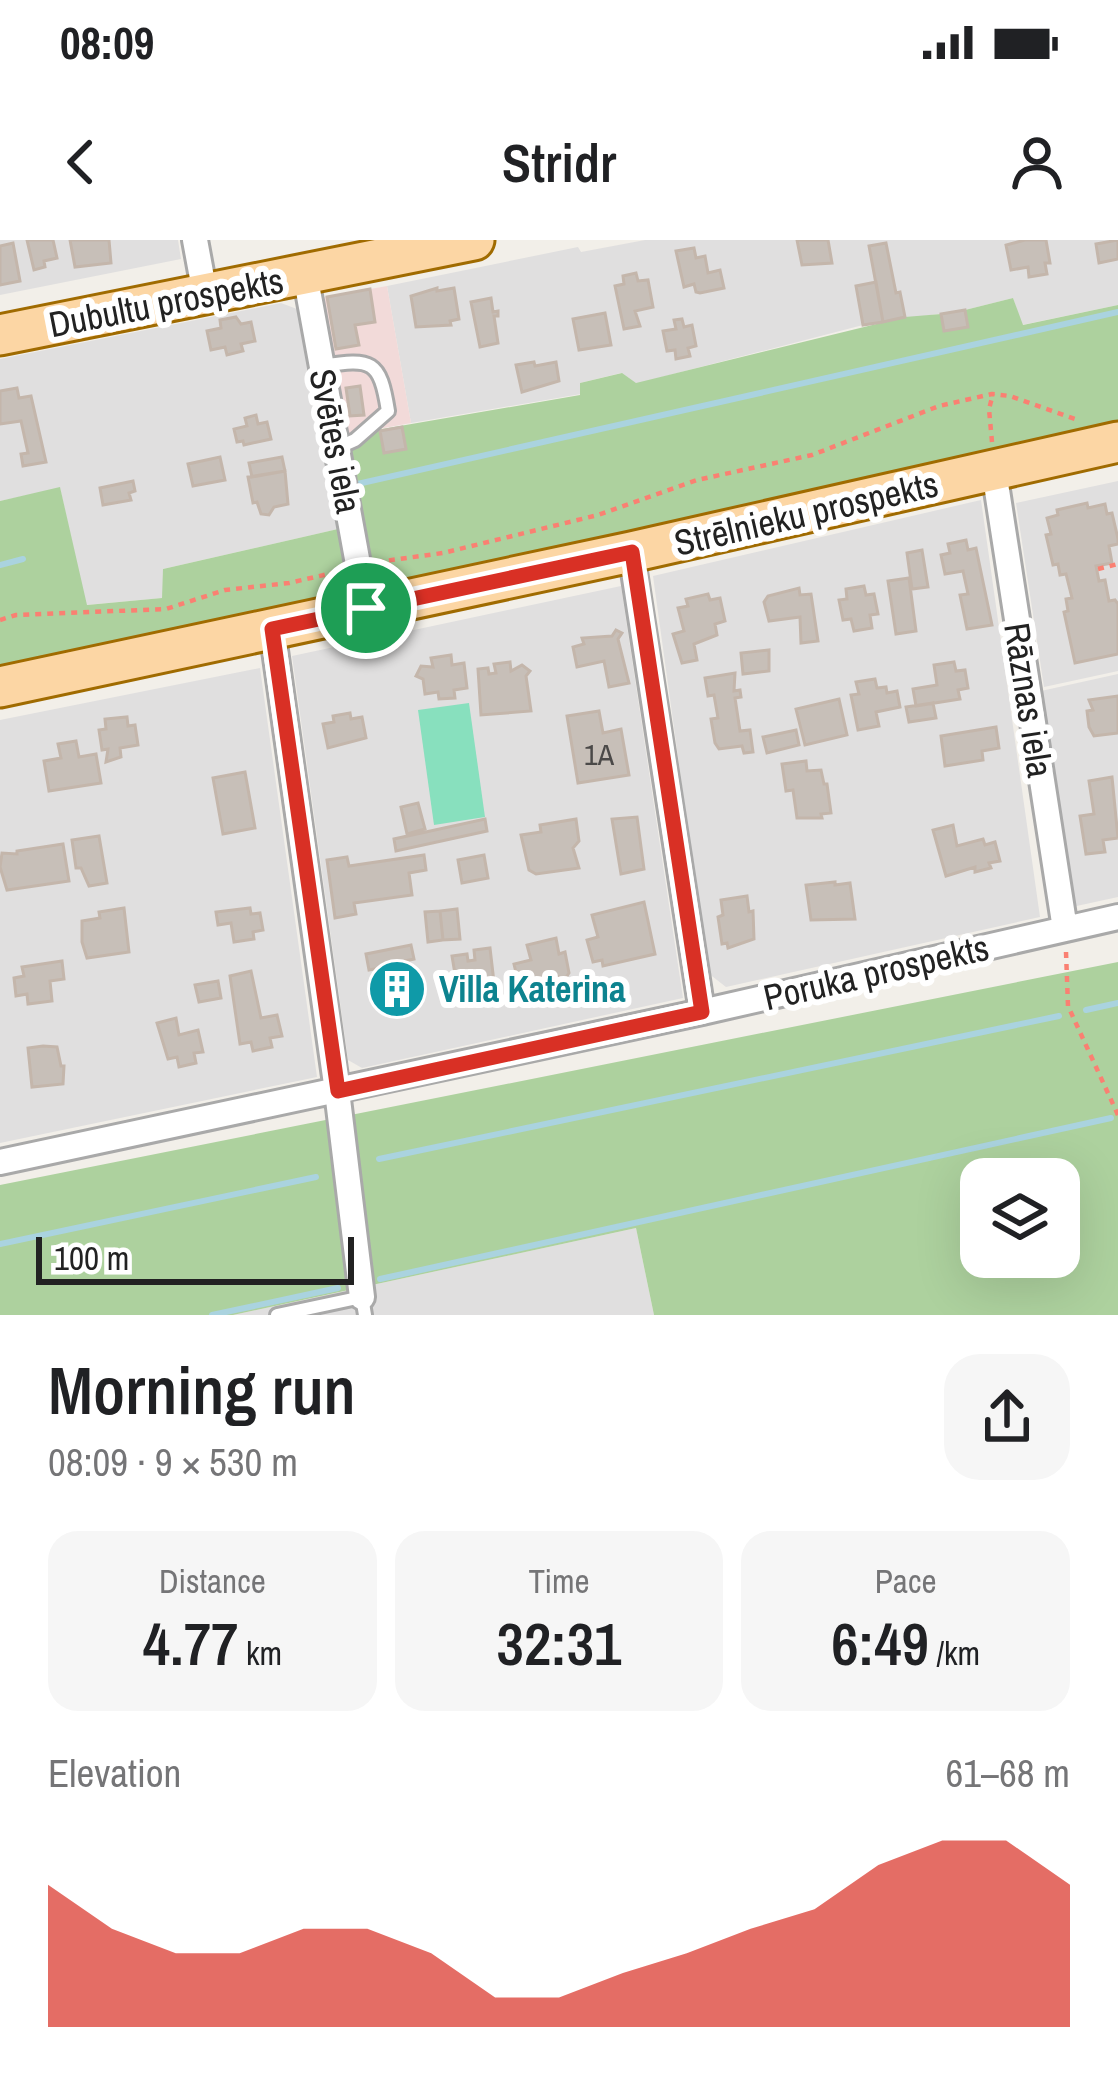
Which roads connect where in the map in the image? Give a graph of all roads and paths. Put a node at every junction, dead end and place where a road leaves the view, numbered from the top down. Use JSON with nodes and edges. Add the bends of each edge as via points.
{"nodes":[{"id":1,"x":195,"y":240,"type":"edge"},
{"id":2,"x":474,"y":240,"type":"edge"},
{"id":3,"x":305,"y":274,"type":"junction"},
{"id":4,"x":205,"y":294,"type":"junction"},
{"id":5,"x":0,"y":335,"type":"edge"},
{"id":6,"x":322,"y":366,"type":"junction"},
{"id":7,"x":993,"y":394,"type":"junction"},
{"id":8,"x":1081,"y":421,"type":"dead end"},
{"id":9,"x":1118,"y":442,"type":"edge"},
{"id":10,"x":337,"y":448,"type":"junction"},
{"id":11,"x":994,"y":471,"type":"junction"},
{"id":12,"x":632,"y":552,"type":"junction"},
{"id":13,"x":1118,"y":564,"type":"edge"},
{"id":14,"x":359,"y":565,"type":"junction"},
{"id":15,"x":1098,"y":569,"type":"dead end"},
{"id":16,"x":366,"y":608,"type":"junction"},
{"id":17,"x":0,"y":620,"type":"edge"},
{"id":18,"x":272,"y":629,"type":"junction"},
{"id":19,"x":0,"y":686,"type":"edge"},
{"id":20,"x":1118,"y":917,"type":"edge"},
{"id":21,"x":1065,"y":929,"type":"junction"},
{"id":22,"x":702,"y":1012,"type":"junction"},
{"id":23,"x":338,"y":1091,"type":"junction"},
{"id":24,"x":1118,"y":1115,"type":"edge"},
{"id":25,"x":0,"y":1162,"type":"edge"},
{"id":26,"x":363,"y":1306,"type":"edge"},
{"id":27,"x":279,"y":1315,"type":"edge"}],
"edges":[{"from":1,"to":4,"type":"street"},
{"from":2,"to":3,"type":"main road","name":"Dubultu prospekts"},
{"from":3,"to":4,"type":"main road","name":"Dubultu prospekts"},
{"from":3,"to":6,"type":"street","name":"Svētes iela"},
{"from":4,"to":5,"type":"main road","name":"Dubultu prospekts"},
{"from":6,"to":10,"type":"street","name":"Svētes iela"},
{"from":6,"to":10,"type":"lane","via":[[358,360],[382,376],[388,411]]},
{"from":7,"to":8,"type":"path"},
{"from":7,"to":11,"type":"path"},
{"from":7,"to":14,"type":"path","via":[[598,515]]},
{"from":9,"to":11,"type":"main road","name":"Strēlnieku prospekts"},
{"from":10,"to":14,"type":"street","name":"Svētes iela"},
{"from":11,"to":12,"type":"main road","name":"Strēlnieku prospekts"},
{"from":11,"to":21,"type":"street","name":"Rāznas iela"},
{"from":12,"to":16,"type":"main road","name":"Strēlnieku prospekts"},
{"from":12,"to":22,"type":"street"},
{"from":13,"to":15,"type":"path"},
{"from":14,"to":16,"type":"street","name":"Svētes iela"},
{"from":14,"to":17,"type":"path","via":[[166,609]]},
{"from":16,"to":18,"type":"main road","name":"Strēlnieku prospekts"},
{"from":18,"to":19,"type":"main road","name":"Strēlnieku prospekts"},
{"from":18,"to":23,"type":"street"},
{"from":20,"to":21,"type":"street","name":"Poruka prospekts"},
{"from":21,"to":22,"type":"street","name":"Poruka prospekts"},
{"from":21,"to":24,"type":"path","via":[[1068,1006]]},
{"from":22,"to":23,"type":"street","name":"Poruka prospekts"},
{"from":23,"to":25,"type":"street","name":"Poruka prospekts"},
{"from":23,"to":26,"type":"street"},
{"from":26,"to":27,"type":"lane"}]}
